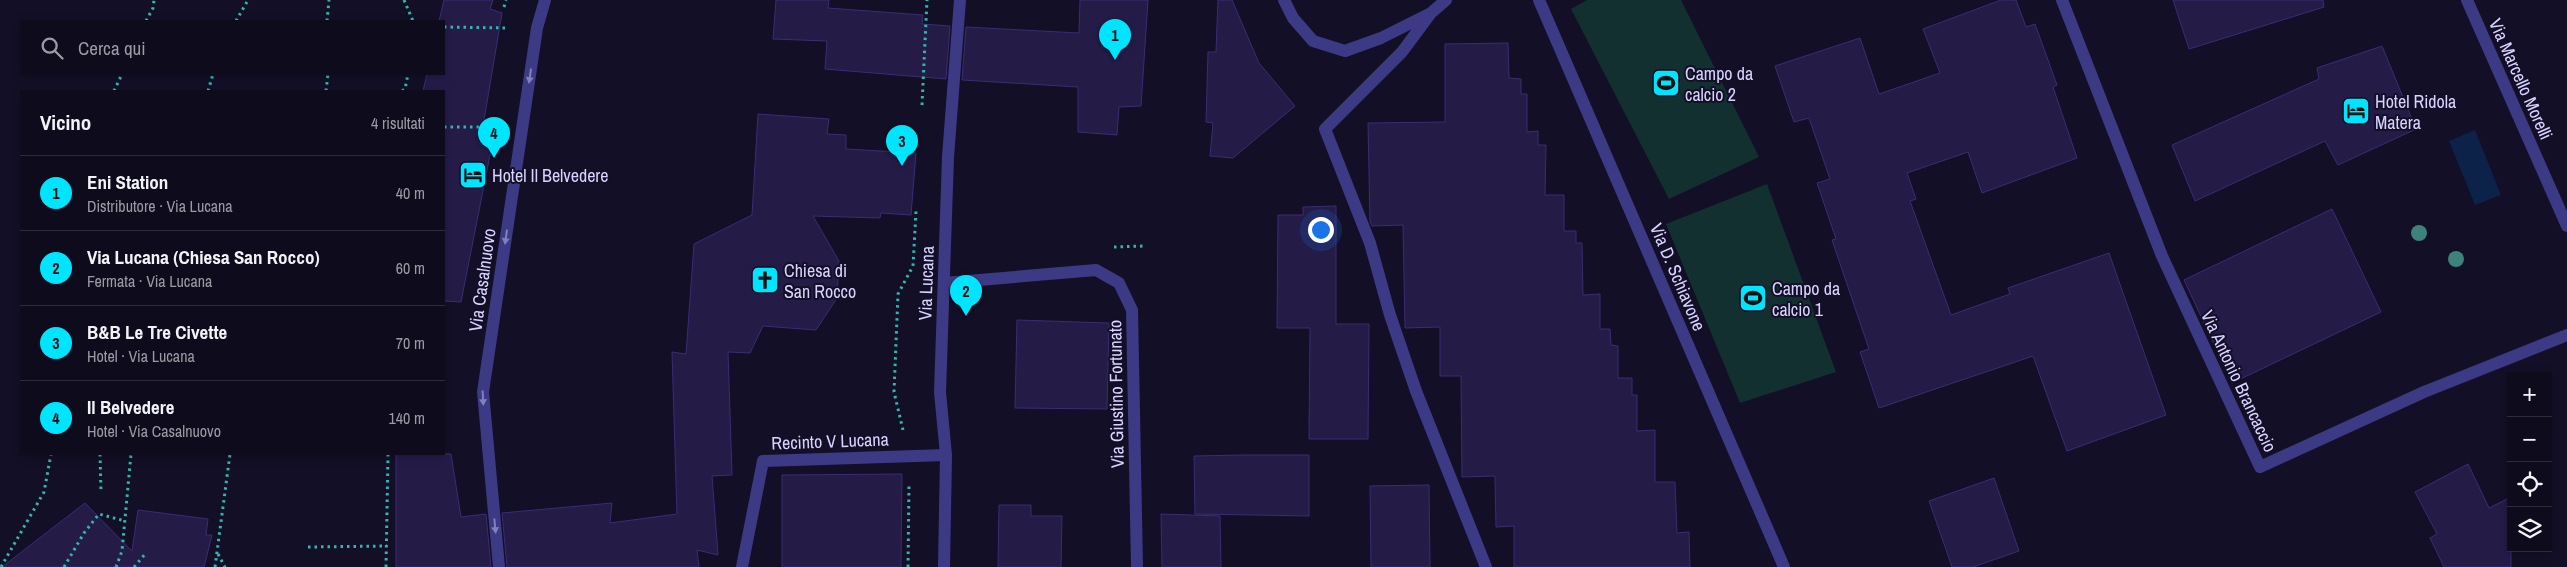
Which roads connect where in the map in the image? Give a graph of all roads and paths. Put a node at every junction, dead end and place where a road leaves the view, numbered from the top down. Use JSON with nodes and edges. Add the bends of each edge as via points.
{"nodes":[{"id":1,"x":154,"y":0,"type":"edge"},
{"id":2,"x":242,"y":0,"type":"edge"},
{"id":3,"x":248,"y":0,"type":"edge"},
{"id":4,"x":329,"y":0,"type":"edge"},
{"id":5,"x":404,"y":0,"type":"edge"},
{"id":6,"x":506,"y":0,"type":"edge"},
{"id":7,"x":545,"y":0,"type":"edge"},
{"id":8,"x":927,"y":0,"type":"edge"},
{"id":9,"x":960,"y":0,"type":"edge"},
{"id":10,"x":1284,"y":0,"type":"edge"},
{"id":11,"x":1446,"y":0,"type":"edge"},
{"id":12,"x":1539,"y":0,"type":"edge"},
{"id":13,"x":2062,"y":0,"type":"edge"},
{"id":14,"x":2467,"y":0,"type":"edge"},
{"id":15,"x":242,"y":7,"type":"junction"},
{"id":16,"x":504,"y":7,"type":"dead end"},
{"id":17,"x":1431,"y":13,"type":"junction"},
{"id":18,"x":147,"y":20,"type":"edge"},
{"id":19,"x":236,"y":20,"type":"edge"},
{"id":20,"x":327,"y":20,"type":"edge"},
{"id":21,"x":413,"y":20,"type":"edge"},
{"id":22,"x":445,"y":28,"type":"edge"},
{"id":23,"x":537,"y":28,"type":"junction"},
{"id":24,"x":122,"y":75,"type":"edge"},
{"id":25,"x":213,"y":75,"type":"edge"},
{"id":26,"x":328,"y":75,"type":"edge"},
{"id":27,"x":408,"y":75,"type":"edge"},
{"id":28,"x":114,"y":90,"type":"edge"},
{"id":29,"x":208,"y":90,"type":"edge"},
{"id":30,"x":326,"y":90,"type":"edge"},
{"id":31,"x":405,"y":90,"type":"edge"},
{"id":32,"x":922,"y":106,"type":"dead end"},
{"id":33,"x":445,"y":127,"type":"edge"},
{"id":34,"x":452,"y":127,"type":"dead end"},
{"id":35,"x":916,"y":201,"type":"dead end"},
{"id":36,"x":2567,"y":226,"type":"edge"},
{"id":37,"x":944,"y":283,"type":"junction"},
{"id":38,"x":2567,"y":335,"type":"edge"},
{"id":39,"x":51,"y":455,"type":"edge"},
{"id":40,"x":100,"y":455,"type":"edge"},
{"id":41,"x":131,"y":455,"type":"edge"},
{"id":42,"x":230,"y":455,"type":"edge"},
{"id":43,"x":388,"y":455,"type":"edge"},
{"id":44,"x":946,"y":455,"type":"junction"},
{"id":45,"x":909,"y":456,"type":"junction"},
{"id":46,"x":101,"y":493,"type":"dead end"},
{"id":47,"x":125,"y":522,"type":"junction"},
{"id":48,"x":387,"y":546,"type":"junction"},
{"id":49,"x":308,"y":547,"type":"dead end"},
{"id":50,"x":146,"y":553,"type":"dead end"},
{"id":51,"x":217,"y":554,"type":"junction"},
{"id":52,"x":1,"y":567,"type":"edge"},
{"id":53,"x":64,"y":567,"type":"edge"},
{"id":54,"x":116,"y":567,"type":"edge"},
{"id":55,"x":134,"y":567,"type":"edge"},
{"id":56,"x":215,"y":567,"type":"edge"},
{"id":57,"x":225,"y":567,"type":"edge"},
{"id":58,"x":386,"y":567,"type":"edge"},
{"id":59,"x":499,"y":567,"type":"edge"},
{"id":60,"x":742,"y":567,"type":"edge"},
{"id":61,"x":908,"y":567,"type":"edge"},
{"id":62,"x":944,"y":567,"type":"edge"},
{"id":63,"x":1137,"y":567,"type":"edge"},
{"id":64,"x":1486,"y":567,"type":"edge"},
{"id":65,"x":1784,"y":567,"type":"edge"}],
"edges":[{"from":1,"to":18,"type":"path"},
{"from":2,"to":15,"type":"path"},
{"from":3,"to":15,"type":"path"},
{"from":4,"to":20,"type":"path"},
{"from":5,"to":21,"type":"path"},
{"from":6,"to":16,"type":"path"},
{"from":7,"to":23,"type":"street","name":"Via Casalnuovo"},
{"from":8,"to":32,"type":"path"},
{"from":9,"to":37,"type":"street","name":"Via Lucana","via":[[948,157]]},
{"from":10,"to":17,"type":"street","via":[[1293,18],[1313,41],[1345,51],[1381,38]]},
{"from":11,"to":17,"type":"street"},
{"from":12,"to":65,"type":"street","name":"Via D. Schiavone"},
{"from":13,"to":38,"type":"street","name":"Via Antonio Brancaccio","via":[[2162,256],[2260,467],[2424,392]]},
{"from":14,"to":36,"type":"street","name":"Via Marcello Morelli"},
{"from":15,"to":19,"type":"path"},
{"from":17,"to":64,"type":"street","via":[[1402,52],[1325,129],[1370,244],[1416,392]]},
{"from":22,"to":23,"type":"path"},
{"from":23,"to":59,"type":"street","name":"Via Casalnuovo","one_way":true,"via":[[483,392]]},
{"from":24,"to":28,"type":"path"},
{"from":25,"to":29,"type":"path"},
{"from":26,"to":30,"type":"path"},
{"from":27,"to":31,"type":"path"},
{"from":33,"to":34,"type":"path"},
{"from":35,"to":45,"type":"path","via":[[913,266],[898,294],[894,392]]},
{"from":37,"to":44,"type":"street","name":"Via Lucana","via":[[940,392]]},
{"from":37,"to":63,"type":"street","name":"Via Giustino Fortunato","via":[[1096,270],[1119,283],[1132,310]]},
{"from":39,"to":52,"type":"path","via":[[44,492]]},
{"from":40,"to":46,"type":"path"},
{"from":41,"to":47,"type":"path"},
{"from":42,"to":51,"type":"path"},
{"from":43,"to":48,"type":"path"},
{"from":44,"to":45,"type":"street","name":"Recinto V Lucana"},
{"from":44,"to":62,"type":"street","name":"Via Lucana"},
{"from":45,"to":60,"type":"street","name":"Recinto V Lucana","via":[[763,461]]},
{"from":45,"to":61,"type":"path"},
{"from":47,"to":53,"type":"path","via":[[99,514]]},
{"from":47,"to":54,"type":"path","via":[[122,551]]},
{"from":48,"to":49,"type":"path"},
{"from":48,"to":58,"type":"path"},
{"from":50,"to":55,"type":"path"},
{"from":51,"to":56,"type":"path"},
{"from":51,"to":57,"type":"path"}]}
